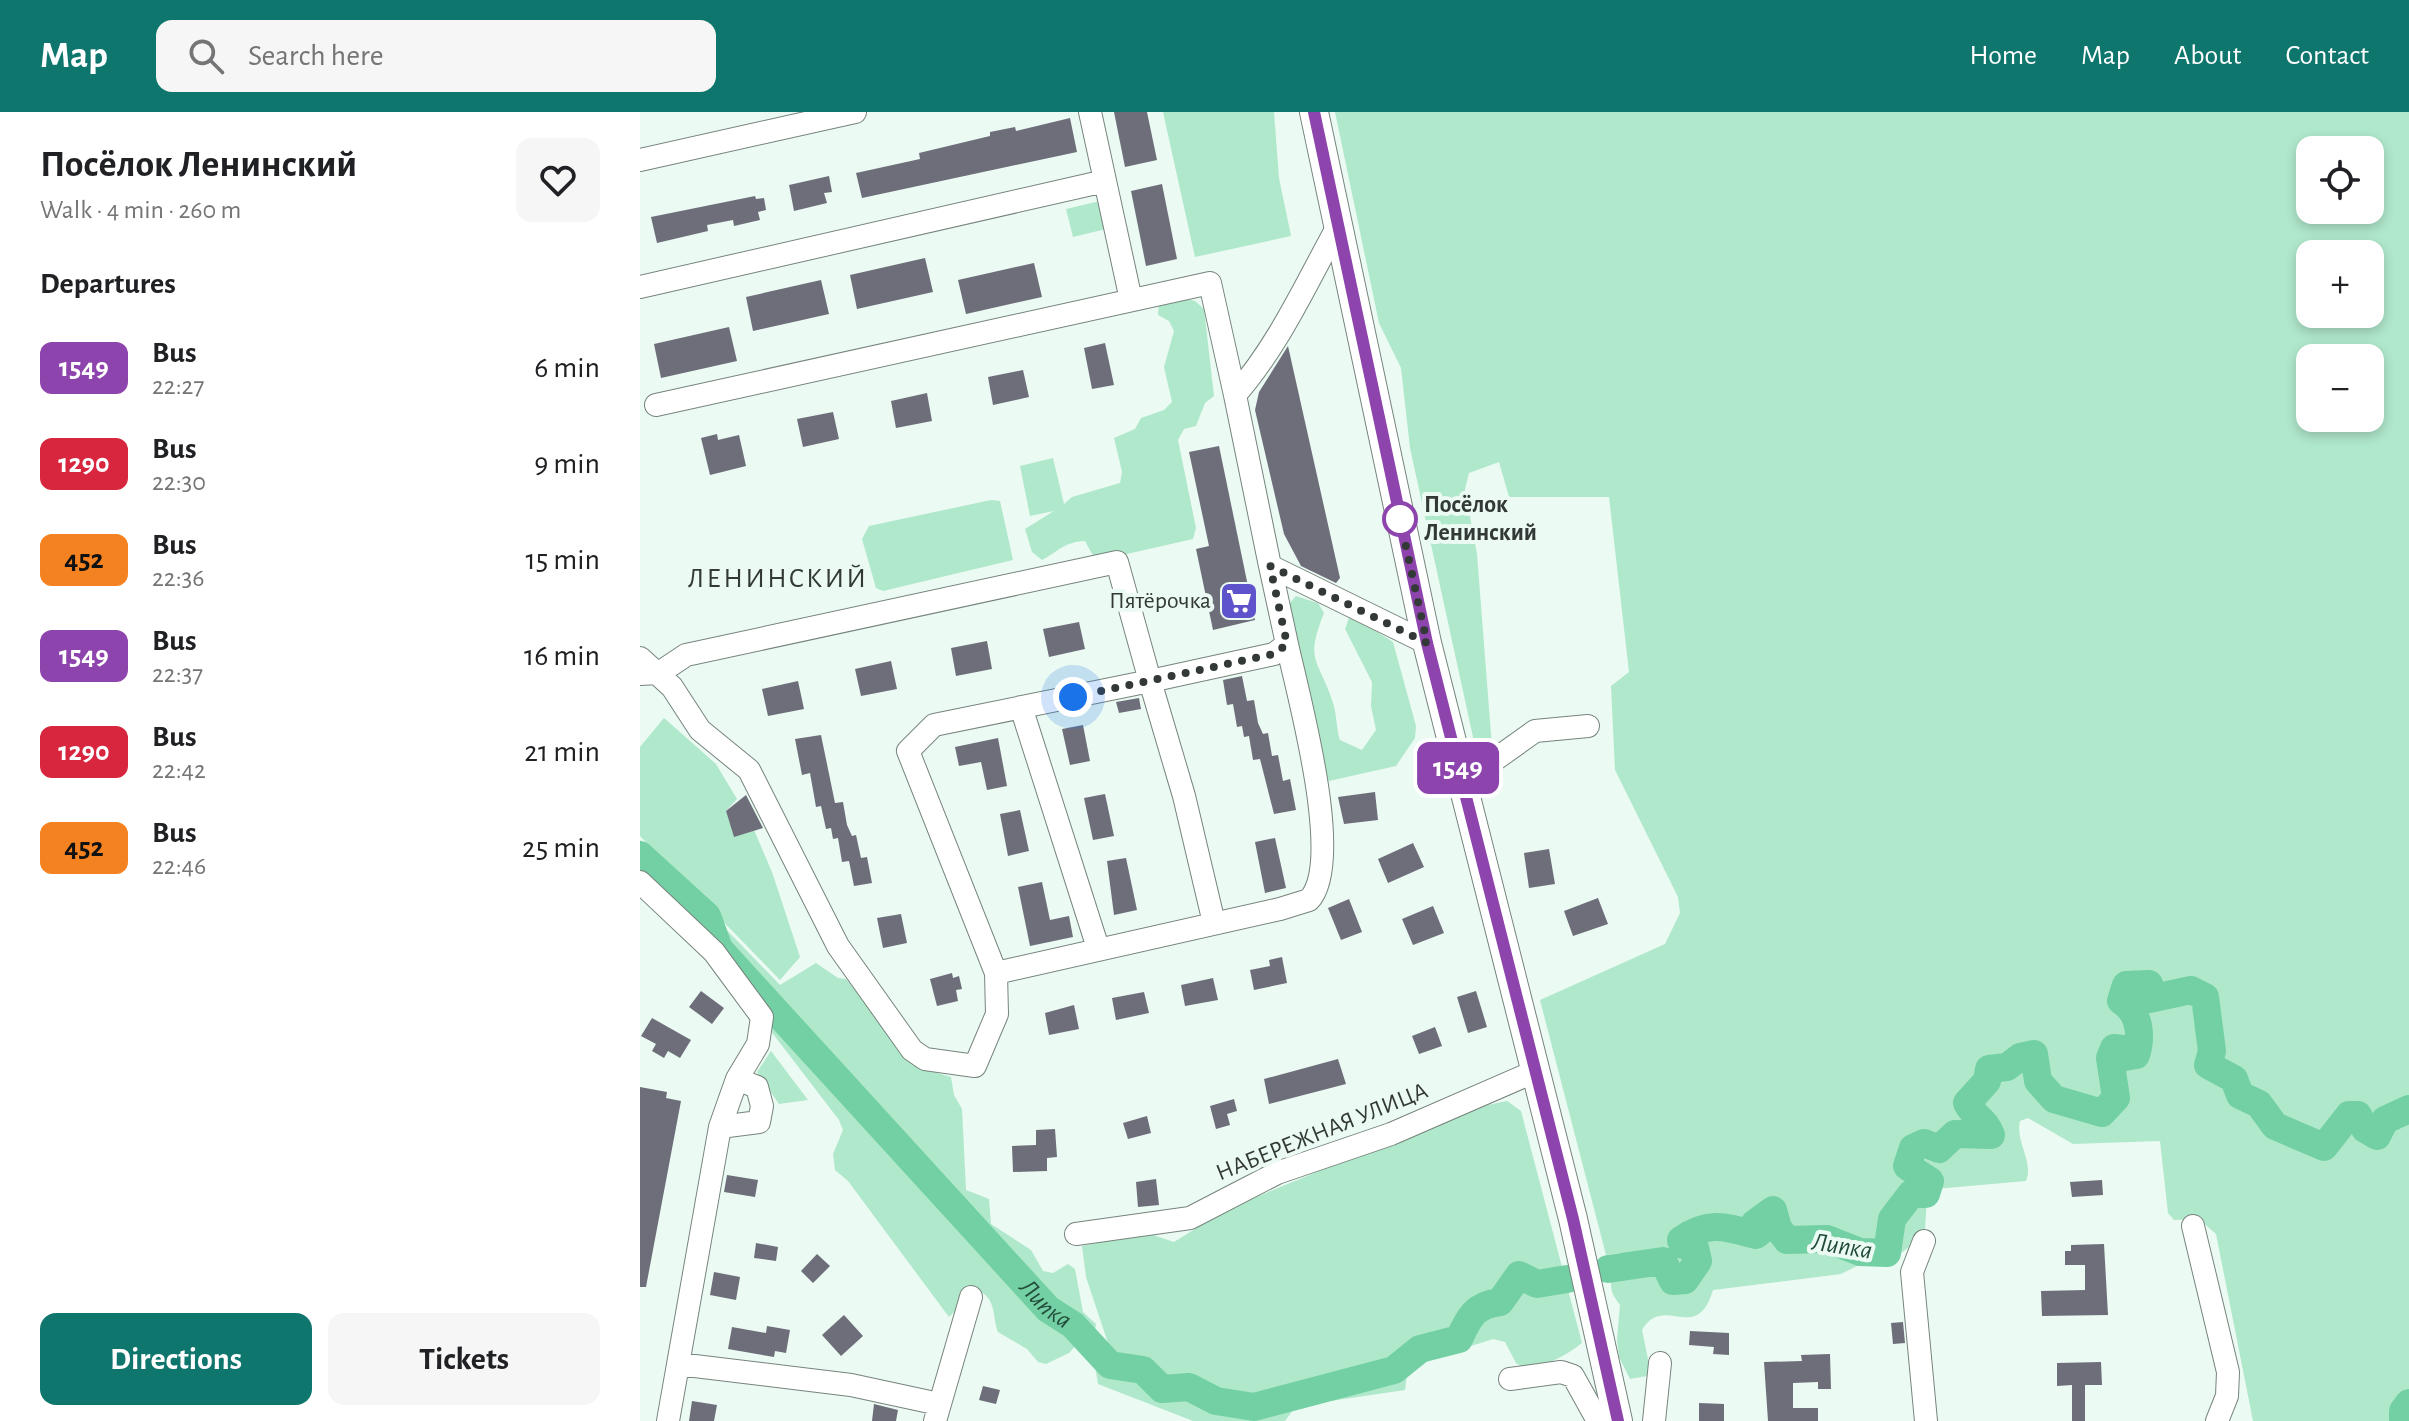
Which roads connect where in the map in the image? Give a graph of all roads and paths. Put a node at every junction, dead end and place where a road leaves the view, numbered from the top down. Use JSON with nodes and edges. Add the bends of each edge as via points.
{"nodes":[{"id":1,"x":855,"y":112,"type":"edge"},
{"id":2,"x":1090,"y":112,"type":"edge"},
{"id":3,"x":1314,"y":112,"type":"edge"},
{"id":4,"x":640,"y":160,"type":"edge"},
{"id":5,"x":1105,"y":181,"type":"junction"},
{"id":6,"x":1339,"y":224,"type":"junction"},
{"id":7,"x":640,"y":287,"type":"edge"},
{"id":8,"x":1131,"y":300,"type":"junction"},
{"id":9,"x":1235,"y":395,"type":"junction"},
{"id":10,"x":656,"y":405,"type":"dead end"},
{"id":11,"x":1270,"y":566,"type":"junction"},
{"id":12,"x":1427,"y":643,"type":"junction"},
{"id":13,"x":1287,"y":644,"type":"junction"},
{"id":14,"x":640,"y":658,"type":"edge"},
{"id":15,"x":649,"y":673,"type":"edge"},
{"id":16,"x":1150,"y":681,"type":"junction"},
{"id":17,"x":640,"y":692,"type":"edge"},
{"id":18,"x":1021,"y":707,"type":"junction"},
{"id":19,"x":1588,"y":726,"type":"dead end"},
{"id":20,"x":1462,"y":783,"type":"junction"},
{"id":21,"x":640,"y":882,"type":"edge"},
{"id":22,"x":1214,"y":923,"type":"junction"},
{"id":23,"x":1098,"y":948,"type":"junction"},
{"id":24,"x":996,"y":973,"type":"junction"},
{"id":25,"x":1536,"y":1071,"type":"junction"},
{"id":26,"x":737,"y":1079,"type":"junction"},
{"id":27,"x":720,"y":1127,"type":"junction"},
{"id":28,"x":2193,"y":1226,"type":"dead end"},
{"id":29,"x":1076,"y":1234,"type":"dead end"},
{"id":30,"x":1924,"y":1241,"type":"dead end"},
{"id":31,"x":971,"y":1297,"type":"dead end"},
{"id":32,"x":1660,"y":1363,"type":"dead end"},
{"id":33,"x":678,"y":1364,"type":"junction"},
{"id":34,"x":1510,"y":1379,"type":"dead end"},
{"id":35,"x":937,"y":1412,"type":"edge"},
{"id":36,"x":668,"y":1421,"type":"edge"},
{"id":37,"x":1598,"y":1421,"type":"edge"},
{"id":38,"x":1618,"y":1421,"type":"edge"},
{"id":39,"x":1654,"y":1421,"type":"edge"},
{"id":40,"x":1926,"y":1421,"type":"edge"},
{"id":41,"x":2217,"y":1421,"type":"edge"}],
"edges":[{"from":1,"to":4,"type":"street"},
{"from":2,"to":5,"type":"street"},
{"from":3,"to":6,"type":"main road"},
{"from":5,"to":7,"type":"street"},
{"from":5,"to":8,"type":"street"},
{"from":6,"to":9,"type":"street","via":[[1289,317]]},
{"from":6,"to":12,"type":"main road"},
{"from":8,"to":9,"type":"street","via":[[1210,283]]},
{"from":8,"to":10,"type":"street"},
{"from":9,"to":11,"type":"street"},
{"from":11,"to":12,"type":"street"},
{"from":11,"to":13,"type":"street"},
{"from":12,"to":20,"type":"main road"},
{"from":13,"to":16,"type":"street","via":[[1274,654]]},
{"from":13,"to":22,"type":"street","via":[[1318,790],[1321,881],[1309,900]]},
{"from":14,"to":15,"type":"street"},
{"from":15,"to":16,"type":"street","via":[[686,655],[1117,562]]},
{"from":15,"to":17,"type":"street"},
{"from":15,"to":24,"type":"street","via":[[700,730],[749,770],[838,946],[912,1050],[925,1059],[975,1066],[997,1014]]},
{"from":16,"to":18,"type":"street"},
{"from":16,"to":22,"type":"street"},
{"from":18,"to":23,"type":"street"},
{"from":18,"to":24,"type":"street","via":[[934,725],[908,751]]},
{"from":19,"to":20,"type":"street","via":[[1535,731]]},
{"from":20,"to":25,"type":"main road"},
{"from":21,"to":26,"type":"street","via":[[714,952],[762,1017],[758,1044]]},
{"from":22,"to":23,"type":"street"},
{"from":23,"to":24,"type":"street"},
{"from":25,"to":29,"type":"street","name":"НАБЕРЕЖНАЯ УЛИЦА","via":[[1391,1134],[1277,1173],[1190,1218]]},
{"from":25,"to":38,"type":"main road"},
{"from":26,"to":27,"type":"street"},
{"from":26,"to":27,"type":"street","via":[[757,1087],[759,1122]]},
{"from":27,"to":33,"type":"street"},
{"from":28,"to":41,"type":"street","via":[[2228,1372],[2227,1396]]},
{"from":30,"to":40,"type":"street","via":[[1912,1272]]},
{"from":31,"to":35,"type":"street"},
{"from":32,"to":39,"type":"street"},
{"from":33,"to":35,"type":"street","via":[[851,1385]]},
{"from":33,"to":36,"type":"street"},
{"from":34,"to":37,"type":"street","via":[[1561,1372],[1573,1376]]}]}
